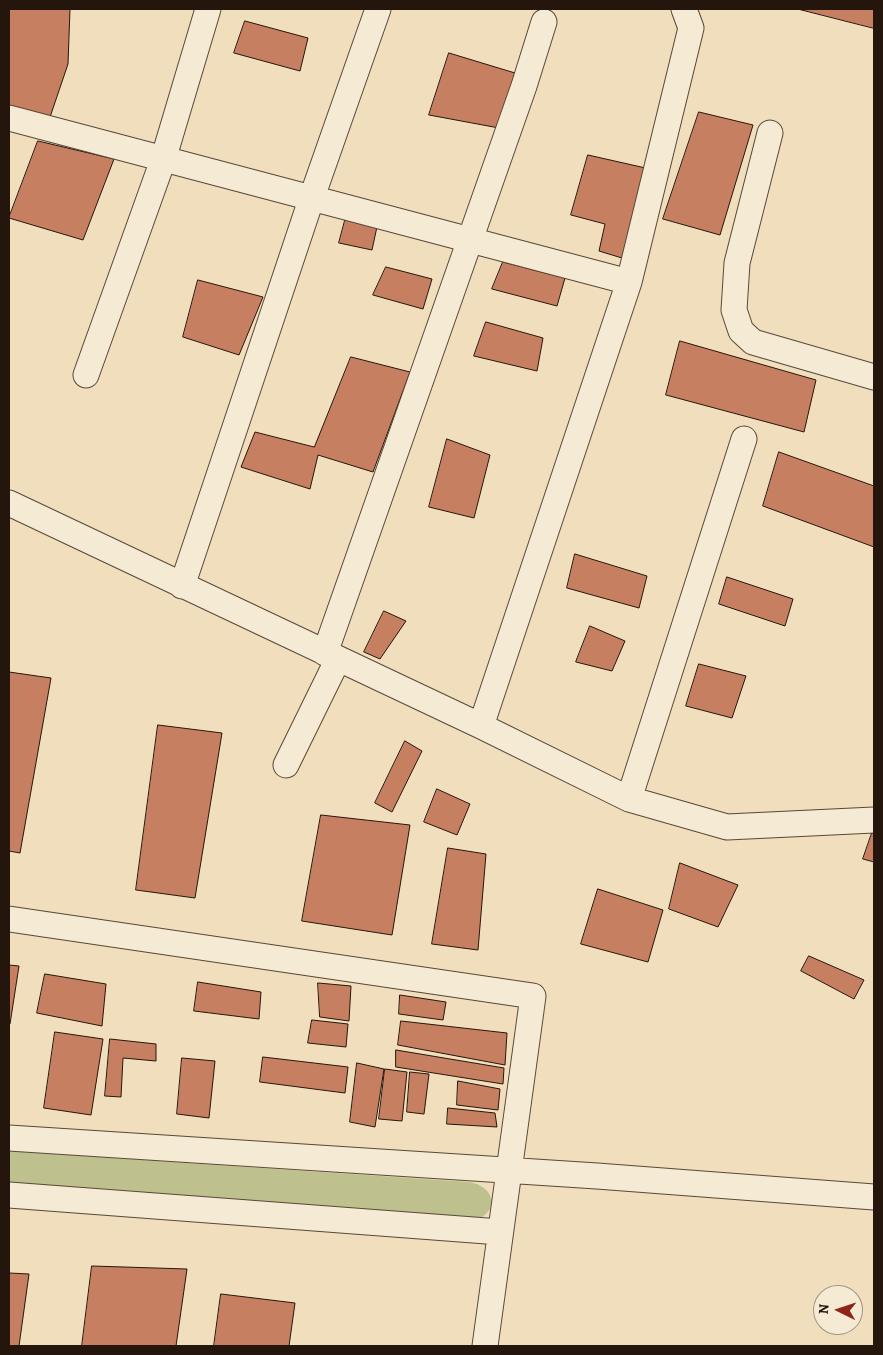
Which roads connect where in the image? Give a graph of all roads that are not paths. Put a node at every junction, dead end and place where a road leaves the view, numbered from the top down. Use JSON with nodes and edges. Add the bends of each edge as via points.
{"nodes":[{"id":1,"x":208,"y":9,"type":"edge"},
{"id":2,"x":378,"y":9,"type":"edge"},
{"id":3,"x":684,"y":9,"type":"edge"},
{"id":4,"x":544,"y":22,"type":"dead end"},
{"id":5,"x":9,"y":118,"type":"edge"},
{"id":6,"x":770,"y":133,"type":"dead end"},
{"id":7,"x":163,"y":160,"type":"junction"},
{"id":8,"x":312,"y":197,"type":"junction"},
{"id":9,"x":470,"y":240,"type":"junction"},
{"id":10,"x":629,"y":282,"type":"junction"},
{"id":11,"x":86,"y":375,"type":"dead end"},
{"id":12,"x":874,"y":377,"type":"edge"},
{"id":13,"x":744,"y":439,"type":"dead end"},
{"id":14,"x":9,"y":504,"type":"edge"},
{"id":15,"x":182,"y":586,"type":"junction"},
{"id":16,"x":331,"y":656,"type":"junction"},
{"id":17,"x":481,"y":726,"type":"junction"},
{"id":18,"x":286,"y":765,"type":"dead end"},
{"id":19,"x":629,"y":799,"type":"junction"},
{"id":20,"x":874,"y":820,"type":"edge"},
{"id":21,"x":9,"y":919,"type":"edge"},
{"id":22,"x":9,"y":1138,"type":"edge"},
{"id":23,"x":509,"y":1171,"type":"junction"},
{"id":24,"x":9,"y":1195,"type":"edge"},
{"id":25,"x":874,"y":1197,"type":"edge"},
{"id":26,"x":500,"y":1232,"type":"junction"},
{"id":27,"x":485,"y":1346,"type":"edge"}],
"edges":[{"from":1,"to":7,"type":"street"},
{"from":2,"to":8,"type":"street"},
{"from":3,"to":10,"type":"street","via":[[691,28]]},
{"from":4,"to":9,"type":"street"},
{"from":5,"to":7,"type":"street"},
{"from":6,"to":12,"type":"street","via":[[737,263],[734,310],[741,331],[753,342]]},
{"from":7,"to":8,"type":"street"},
{"from":7,"to":11,"type":"street"},
{"from":8,"to":9,"type":"street"},
{"from":8,"to":15,"type":"street"},
{"from":9,"to":10,"type":"street"},
{"from":9,"to":16,"type":"street"},
{"from":10,"to":17,"type":"street"},
{"from":13,"to":19,"type":"street"},
{"from":14,"to":15,"type":"street"},
{"from":15,"to":16,"type":"street"},
{"from":16,"to":17,"type":"street"},
{"from":16,"to":18,"type":"street"},
{"from":17,"to":19,"type":"street"},
{"from":19,"to":20,"type":"street","via":[[727,827]]},
{"from":21,"to":23,"type":"street","via":[[533,996]]},
{"from":22,"to":23,"type":"street"},
{"from":23,"to":25,"type":"street"},
{"from":23,"to":26,"type":"street"},
{"from":24,"to":26,"type":"street"},
{"from":26,"to":27,"type":"street"}]}
